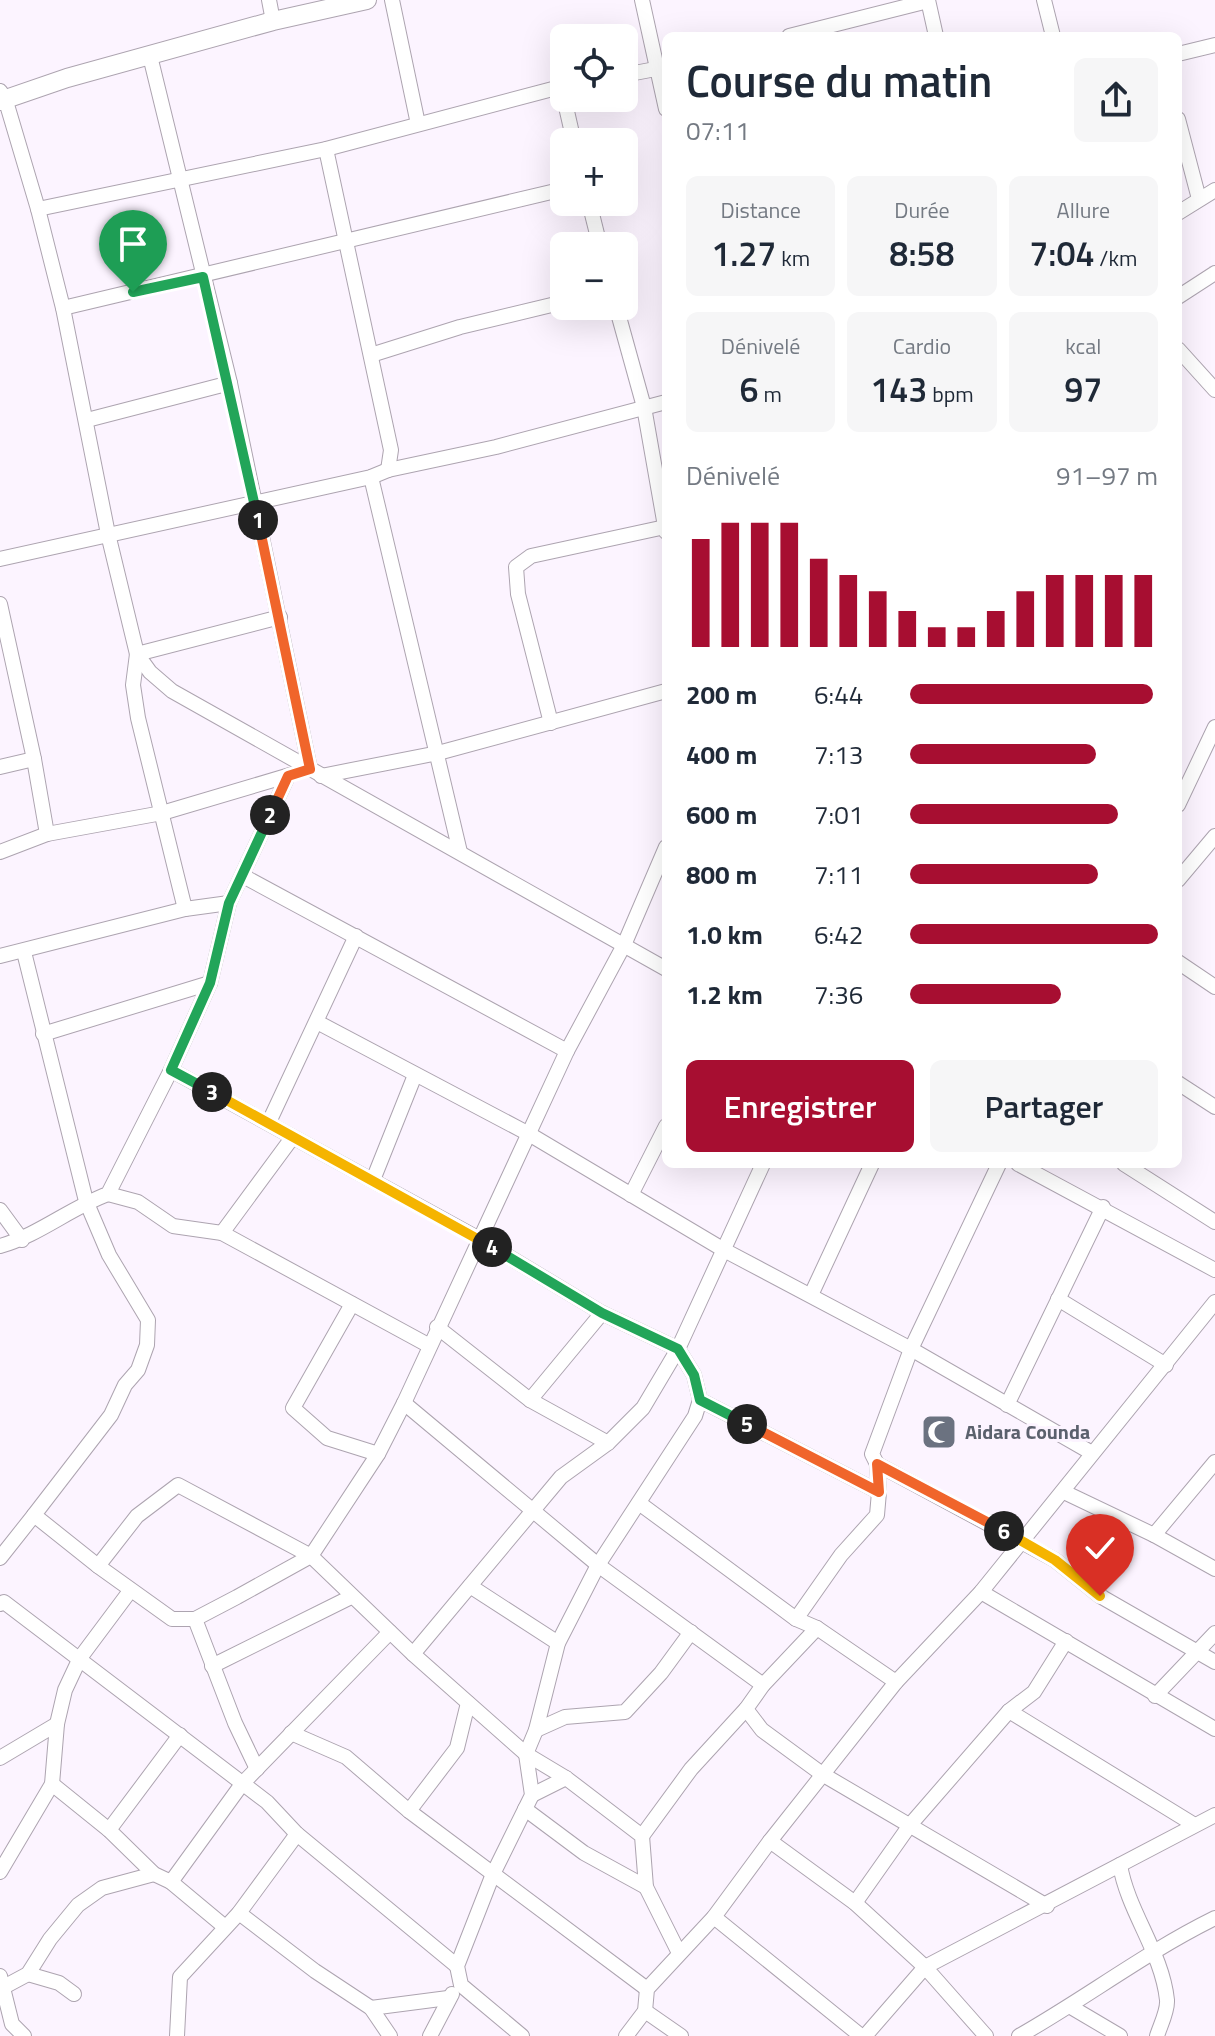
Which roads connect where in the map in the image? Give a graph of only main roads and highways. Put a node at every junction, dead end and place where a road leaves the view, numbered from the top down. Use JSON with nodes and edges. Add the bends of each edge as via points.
{"nodes":[{"id":1,"x":367,"y":0,"type":"edge"},
{"id":2,"x":2,"y":97,"type":"edge"}],
"edges":[{"from":1,"to":2,"type":"main road"}]}
